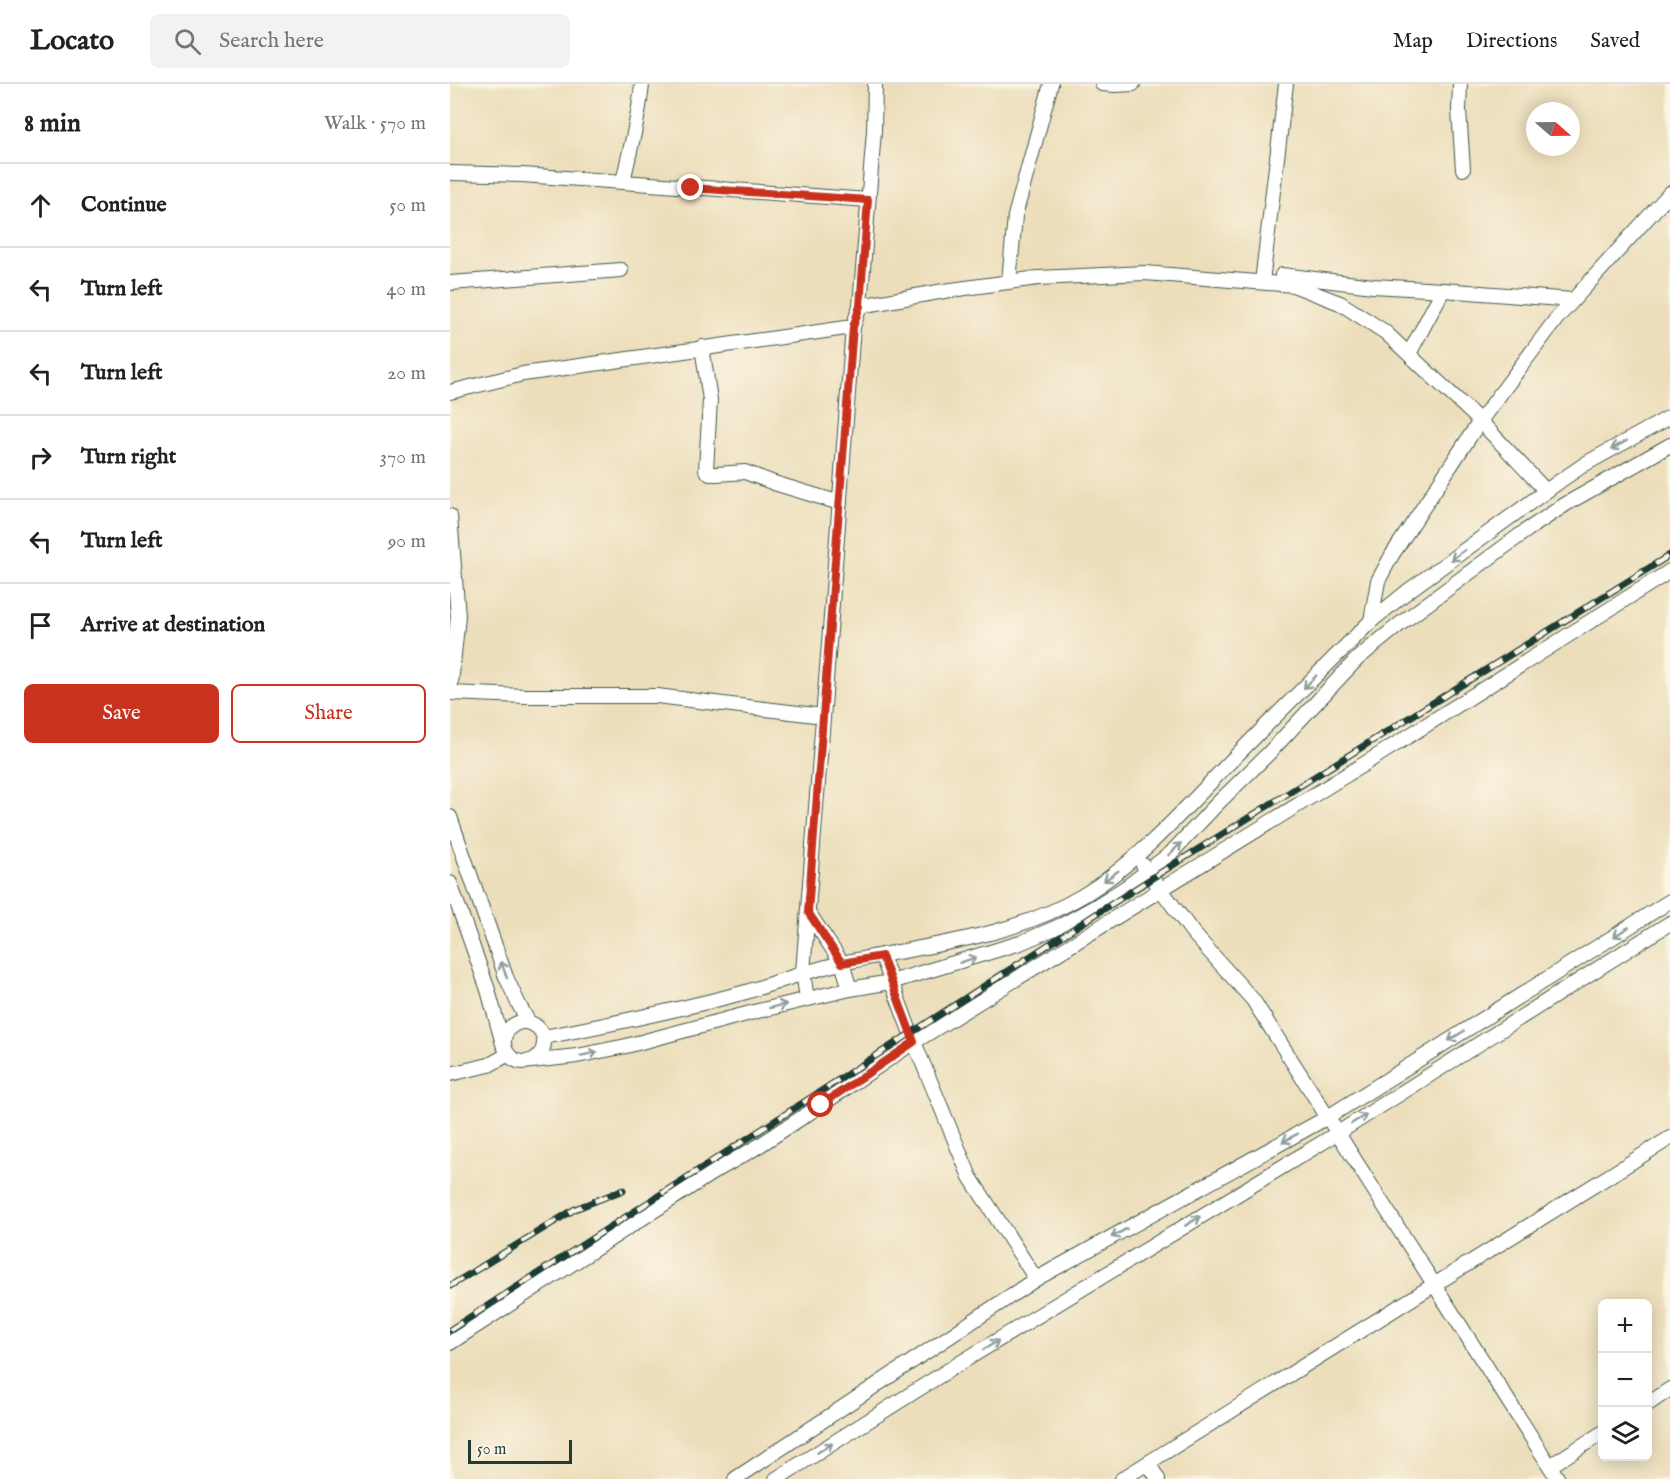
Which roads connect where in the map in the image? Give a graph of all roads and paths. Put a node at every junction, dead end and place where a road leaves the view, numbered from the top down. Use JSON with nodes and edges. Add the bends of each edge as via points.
{"nodes":[{"id":1,"x":642,"y":84,"type":"edge"},
{"id":2,"x":875,"y":84,"type":"edge"},
{"id":3,"x":1051,"y":84,"type":"edge"},
{"id":4,"x":1102,"y":84,"type":"edge"},
{"id":5,"x":1133,"y":84,"type":"edge"},
{"id":6,"x":1286,"y":84,"type":"edge"},
{"id":7,"x":1460,"y":84,"type":"edge"},
{"id":8,"x":1463,"y":169,"type":"dead end"},
{"id":9,"x":450,"y":172,"type":"edge"},
{"id":10,"x":623,"y":182,"type":"junction"},
{"id":11,"x":1670,"y":193,"type":"edge"},
{"id":12,"x":868,"y":200,"type":"junction"},
{"id":13,"x":621,"y":270,"type":"dead end"},
{"id":14,"x":1263,"y":277,"type":"junction"},
{"id":15,"x":1010,"y":282,"type":"junction"},
{"id":16,"x":450,"y":283,"type":"edge"},
{"id":17,"x":1443,"y":290,"type":"junction"},
{"id":18,"x":1573,"y":300,"type":"junction"},
{"id":19,"x":860,"y":306,"type":"junction"},
{"id":20,"x":853,"y":327,"type":"junction"},
{"id":21,"x":702,"y":347,"type":"junction"},
{"id":22,"x":1409,"y":354,"type":"junction"},
{"id":23,"x":450,"y":392,"type":"edge"},
{"id":24,"x":1670,"y":417,"type":"edge"},
{"id":25,"x":1480,"y":421,"type":"junction"},
{"id":26,"x":1670,"y":445,"type":"edge"},
{"id":27,"x":1546,"y":491,"type":"junction"},
{"id":28,"x":840,"y":503,"type":"junction"},
{"id":29,"x":450,"y":516,"type":"edge"},
{"id":30,"x":1670,"y":571,"type":"edge"},
{"id":31,"x":1371,"y":621,"type":"junction"},
{"id":32,"x":450,"y":693,"type":"edge"},
{"id":33,"x":823,"y":716,"type":"junction"},
{"id":34,"x":450,"y":817,"type":"edge"},
{"id":35,"x":1136,"y":857,"type":"junction"},
{"id":36,"x":1147,"y":872,"type":"junction"},
{"id":37,"x":450,"y":883,"type":"edge"},
{"id":38,"x":1161,"y":889,"type":"junction"},
{"id":39,"x":1670,"y":901,"type":"edge"},
{"id":40,"x":808,"y":912,"type":"junction"},
{"id":41,"x":1670,"y":923,"type":"edge"},
{"id":42,"x":882,"y":956,"type":"junction"},
{"id":43,"x":842,"y":963,"type":"junction"},
{"id":44,"x":803,"y":972,"type":"junction"},
{"id":45,"x":891,"y":982,"type":"junction"},
{"id":46,"x":850,"y":989,"type":"junction"},
{"id":47,"x":807,"y":999,"type":"junction"},
{"id":48,"x":529,"y":1023,"type":"junction"},
{"id":49,"x":544,"y":1037,"type":"junction"},
{"id":50,"x":914,"y":1042,"type":"junction"},
{"id":51,"x":505,"y":1049,"type":"junction"},
{"id":52,"x":531,"y":1061,"type":"junction"},
{"id":53,"x":450,"y":1074,"type":"edge"},
{"id":54,"x":1328,"y":1117,"type":"junction"},
{"id":55,"x":1338,"y":1133,"type":"junction"},
{"id":56,"x":1670,"y":1138,"type":"edge"},
{"id":57,"x":1036,"y":1279,"type":"junction"},
{"id":58,"x":1435,"y":1285,"type":"junction"},
{"id":59,"x":450,"y":1343,"type":"edge"},
{"id":60,"x":1670,"y":1389,"type":"edge"},
{"id":61,"x":1652,"y":1401,"type":"edge"},
{"id":62,"x":1598,"y":1436,"type":"edge"},
{"id":63,"x":1148,"y":1463,"type":"junction"},
{"id":64,"x":1550,"y":1466,"type":"junction"},
{"id":65,"x":735,"y":1479,"type":"edge"},
{"id":66,"x":776,"y":1479,"type":"edge"},
{"id":67,"x":1122,"y":1479,"type":"edge"},
{"id":68,"x":1158,"y":1479,"type":"edge"},
{"id":69,"x":1558,"y":1479,"type":"edge"}],
"edges":[{"from":1,"to":10,"type":"street"},
{"from":2,"to":12,"type":"street"},
{"from":3,"to":15,"type":"street","via":[[1015,216]]},
{"from":4,"to":5,"type":"street"},
{"from":6,"to":14,"type":"street"},
{"from":7,"to":8,"type":"street"},
{"from":9,"to":10,"type":"street"},
{"from":10,"to":12,"type":"street"},
{"from":11,"to":18,"type":"street"},
{"from":12,"to":19,"type":"street"},
{"from":13,"to":16,"type":"street"},
{"from":14,"to":15,"type":"street","via":[[1145,273]]},
{"from":14,"to":17,"type":"street"},
{"from":14,"to":22,"type":"street","via":[[1340,303],[1385,332]]},
{"from":15,"to":19,"type":"street"},
{"from":17,"to":18,"type":"street"},
{"from":17,"to":22,"type":"street"},
{"from":18,"to":25,"type":"street"},
{"from":19,"to":20,"type":"street"},
{"from":20,"to":21,"type":"street"},
{"from":20,"to":28,"type":"street"},
{"from":21,"to":23,"type":"street","via":[[523,374]]},
{"from":21,"to":28,"type":"street","via":[[710,400],[706,470],[710,474],[745,472]]},
{"from":22,"to":25,"type":"street"},
{"from":24,"to":27,"type":"street","one_way":true,"via":[[1585,464]]},
{"from":25,"to":27,"type":"street"},
{"from":25,"to":31,"type":"street","via":[[1392,555],[1378,581]]},
{"from":36,"to":26,"type":"street","one_way":true,"via":[[1191,834],[1357,659],[1527,530]]},
{"from":27,"to":31,"type":"street","one_way":true},
{"from":28,"to":33,"type":"street"},
{"from":29,"to":32,"type":"street","via":[[458,616]]},
{"from":30,"to":38,"type":"street"},
{"from":31,"to":35,"type":"street","one_way":true},
{"from":32,"to":33,"type":"street","via":[[657,696]]},
{"from":33,"to":40,"type":"street"},
{"from":48,"to":34,"type":"street","one_way":true,"via":[[506,977]]},
{"from":35,"to":36,"type":"street"},
{"from":35,"to":42,"type":"street","one_way":true,"via":[[1083,896],[1040,918]]},
{"from":36,"to":38,"type":"street"},
{"from":45,"to":36,"type":"street","one_way":true,"via":[[1031,939],[1098,905]]},
{"from":37,"to":51,"type":"street"},
{"from":38,"to":50,"type":"street"},
{"from":38,"to":54,"type":"street","via":[[1193,933],[1253,1000]]},
{"from":39,"to":54,"type":"street","one_way":true},
{"from":40,"to":43,"type":"street"},
{"from":40,"to":44,"type":"street"},
{"from":55,"to":41,"type":"street","one_way":true},
{"from":42,"to":43,"type":"street"},
{"from":42,"to":45,"type":"street"},
{"from":43,"to":44,"type":"street"},
{"from":43,"to":46,"type":"street"},
{"from":44,"to":47,"type":"street"},
{"from":44,"to":49,"type":"street","via":[[714,1000]]},
{"from":45,"to":46,"type":"street"},
{"from":45,"to":50,"type":"street"},
{"from":46,"to":47,"type":"street"},
{"from":52,"to":47,"type":"street","one_way":true,"via":[[627,1046]]},
{"from":48,"to":49,"type":"street"},
{"from":48,"to":51,"type":"street","via":[[514,1024],[508,1029]]},
{"from":49,"to":52,"type":"street","via":[[543,1051]]},
{"from":50,"to":57,"type":"street","via":[[970,1177]]},
{"from":50,"to":59,"type":"street"},
{"from":51,"to":52,"type":"street","via":[[514,1060]]},
{"from":51,"to":53,"type":"street","via":[[489,1065]]},
{"from":54,"to":55,"type":"street"},
{"from":54,"to":57,"type":"street","one_way":true},
{"from":55,"to":58,"type":"street"},
{"from":66,"to":55,"type":"street","one_way":true},
{"from":56,"to":58,"type":"street"},
{"from":57,"to":65,"type":"street"},
{"from":58,"to":63,"type":"street"},
{"from":58,"to":64,"type":"street"},
{"from":60,"to":61,"type":"street"},
{"from":62,"to":64,"type":"street"},
{"from":63,"to":67,"type":"street"},
{"from":63,"to":68,"type":"street"},
{"from":64,"to":69,"type":"street"}]}
